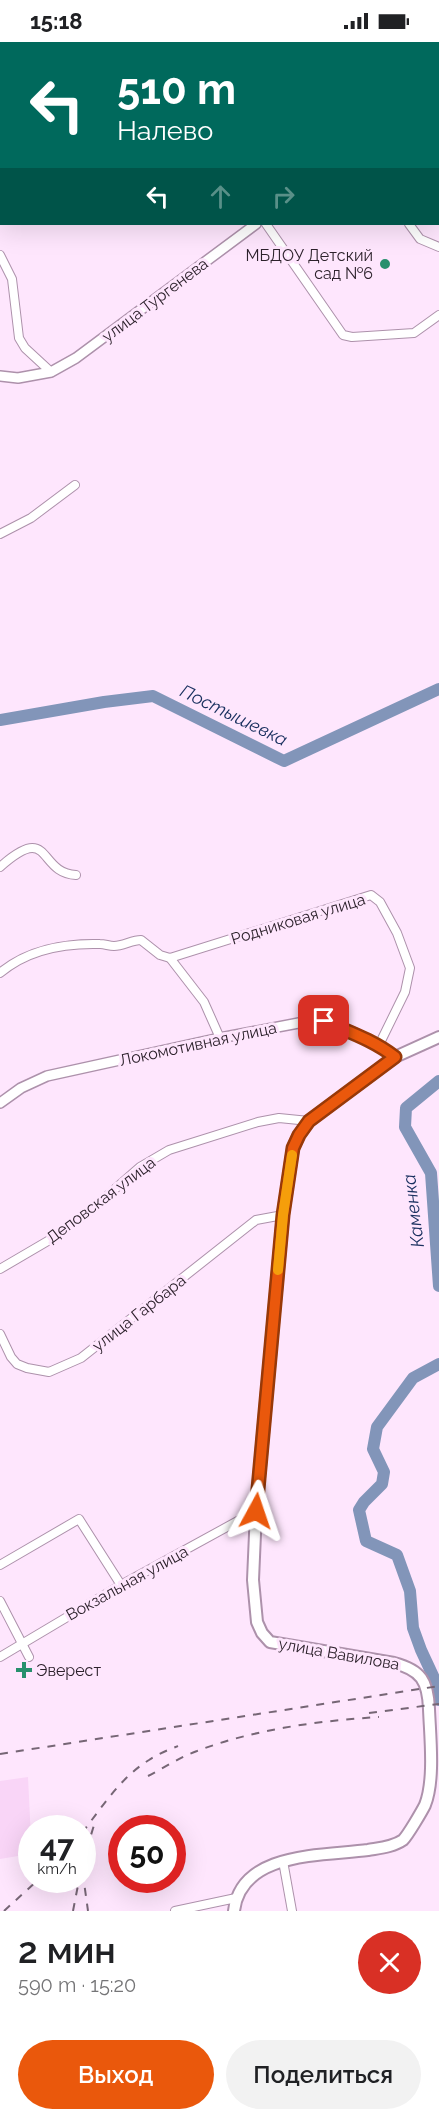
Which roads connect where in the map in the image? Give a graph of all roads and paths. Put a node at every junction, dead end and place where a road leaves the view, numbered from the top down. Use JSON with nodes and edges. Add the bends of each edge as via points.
{"nodes":[{"id":1,"x":255,"y":225,"type":"edge"},
{"id":2,"x":267,"y":225,"type":"edge"},
{"id":3,"x":410,"y":225,"type":"edge"},
{"id":4,"x":439,"y":247,"type":"edge"},
{"id":5,"x":0,"y":255,"type":"edge"},
{"id":6,"x":439,"y":315,"type":"edge"},
{"id":7,"x":51,"y":372,"type":"junction"},
{"id":8,"x":0,"y":375,"type":"edge"},
{"id":9,"x":75,"y":485,"type":"dead end"},
{"id":10,"x":0,"y":534,"type":"edge"},
{"id":11,"x":0,"y":867,"type":"edge"},
{"id":12,"x":76,"y":875,"type":"dead end"},
{"id":13,"x":170,"y":958,"type":"junction"},
{"id":14,"x":0,"y":973,"type":"edge"},
{"id":15,"x":439,"y":1037,"type":"edge"},
{"id":16,"x":220,"y":1038,"type":"junction"},
{"id":17,"x":379,"y":1045,"type":"junction"},
{"id":18,"x":395,"y":1057,"type":"junction"},
{"id":19,"x":0,"y":1103,"type":"edge"},
{"id":20,"x":309,"y":1121,"type":"junction"},
{"id":21,"x":283,"y":1215,"type":"junction"},
{"id":22,"x":0,"y":1269,"type":"edge"},
{"id":23,"x":0,"y":1334,"type":"edge"},
{"id":24,"x":256,"y":1511,"type":"junction"},
{"id":25,"x":0,"y":1565,"type":"edge"},
{"id":26,"x":121,"y":1585,"type":"junction"},
{"id":27,"x":0,"y":1601,"type":"edge"},
{"id":28,"x":23,"y":1642,"type":"junction"},
{"id":29,"x":0,"y":1657,"type":"edge"},
{"id":30,"x":29,"y":1657,"type":"dead end"},
{"id":31,"x":283,"y":1861,"type":"junction"},
{"id":32,"x":236,"y":1898,"type":"junction"},
{"id":33,"x":175,"y":1911,"type":"edge"},
{"id":34,"x":234,"y":1911,"type":"edge"},
{"id":35,"x":292,"y":1911,"type":"edge"}],
"edges":[{"from":1,"to":7,"type":"street","name":"улица Тургенева","via":[[76,358]]},
{"from":2,"to":6,"type":"street","via":[[344,335],[414,333]]},
{"from":3,"to":4,"type":"street","via":[[420,239]]},
{"from":5,"to":7,"type":"street","via":[[12,279],[19,338]]},
{"from":7,"to":8,"type":"street","name":"улица Тургенева","via":[[18,378]]},
{"from":9,"to":10,"type":"street","via":[[31,518]]},
{"from":11,"to":12,"type":"street","via":[[28,847],[38,849],[60,869]]},
{"from":13,"to":14,"type":"street","via":[[141,940],[116,946],[80,944],[44,950],[14,962]]},
{"from":13,"to":16,"type":"street","via":[[204,1002]]},
{"from":13,"to":17,"type":"street","name":"Родниковая улица","via":[[371,895],[380,902],[397,933],[410,968],[405,992]]},
{"from":15,"to":18,"type":"main road"},
{"from":16,"to":17,"type":"street","name":"Локомотивная улица","via":[[324,1021]]},
{"from":16,"to":19,"type":"street","name":"Локомотивная улица","via":[[47,1076]]},
{"from":17,"to":18,"type":"street","name":"Локомотивная улица"},
{"from":18,"to":20,"type":"main road"},
{"from":20,"to":21,"type":"main road","name":"улица Вавилова","via":[[293,1148]]},
{"from":20,"to":22,"type":"street","name":"Деповская улица","via":[[279,1118],[258,1122],[170,1150],[140,1167],[58,1236]]},
{"from":21,"to":23,"type":"street","name":"улица Гарбара","via":[[256,1220],[81,1358],[49,1372],[17,1364]]},
{"from":21,"to":24,"type":"main road","name":"улица Вавилова"},
{"from":24,"to":26,"type":"street","name":"Вокзальная улица"},
{"from":24,"to":31,"type":"main road","name":"улица Вавилова","via":[[257,1622],[270,1642],[410,1667],[422,1677],[429,1695],[431,1765],[425,1804],[404,1839],[386,1847]]},
{"from":25,"to":26,"type":"street","via":[[79,1519]]},
{"from":26,"to":28,"type":"street","name":"Вокзальная улица"},
{"from":27,"to":28,"type":"street"},
{"from":28,"to":29,"type":"street","name":"Вокзальная улица"},
{"from":28,"to":30,"type":"street"},
{"from":31,"to":32,"type":"main road","name":"улица Вавилова","via":[[259,1871],[242,1886]]},
{"from":31,"to":35,"type":"street"},
{"from":32,"to":33,"type":"street"},
{"from":32,"to":34,"type":"main road"}]}
